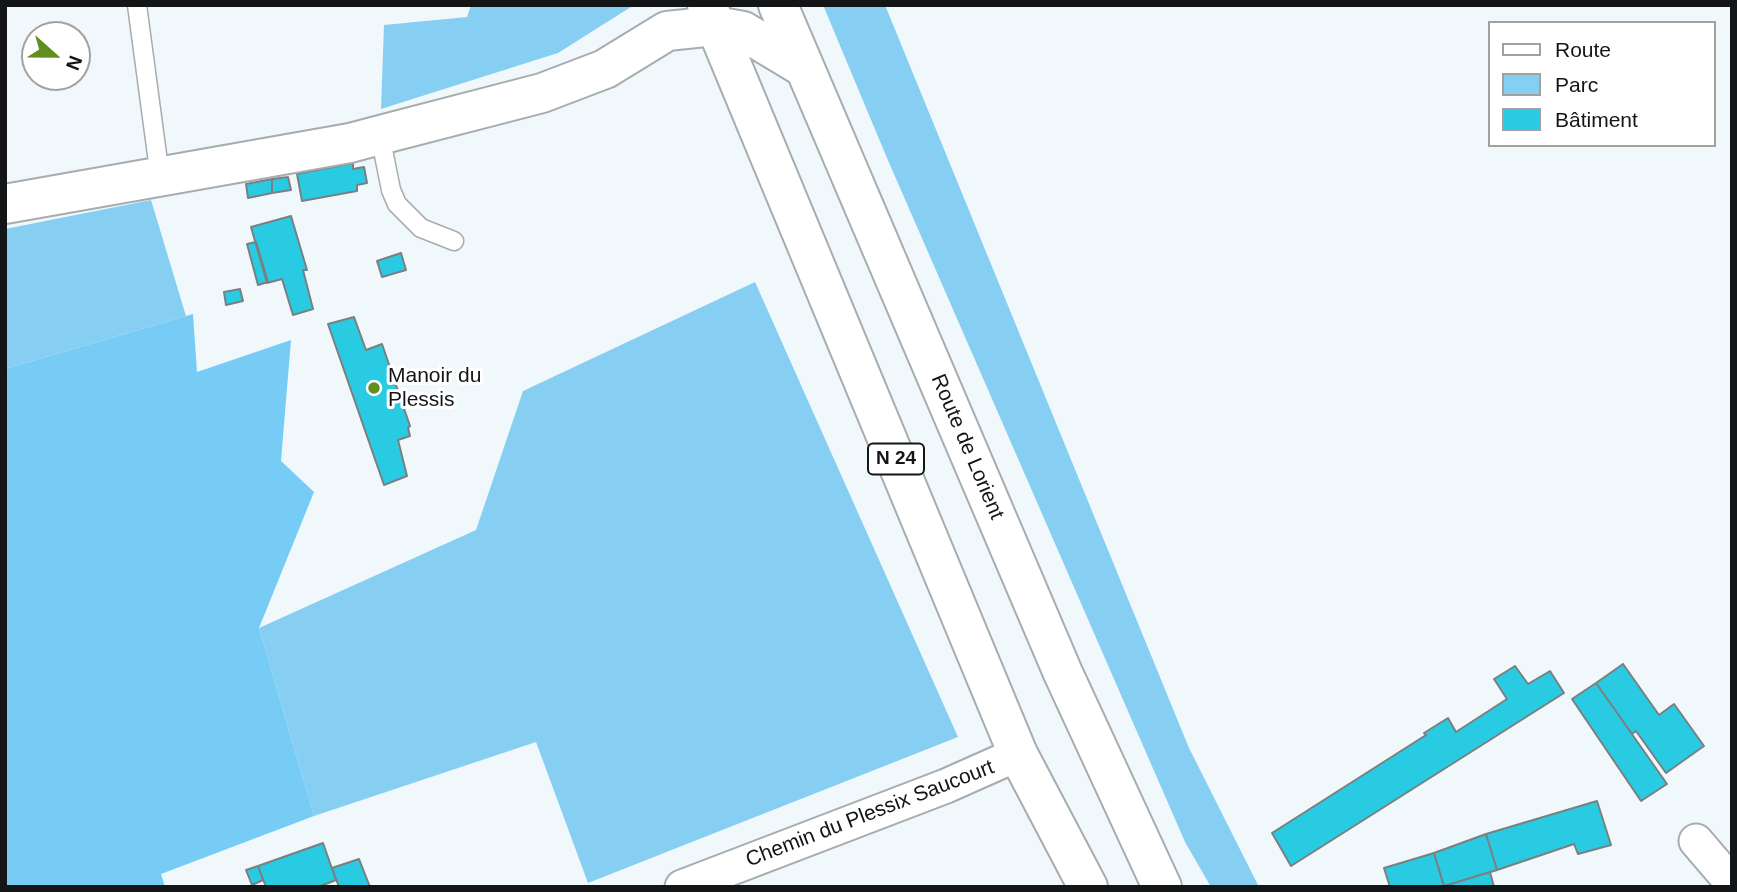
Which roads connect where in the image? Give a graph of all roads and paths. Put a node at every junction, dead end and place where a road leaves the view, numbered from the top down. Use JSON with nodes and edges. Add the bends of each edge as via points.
{"nodes":[{"id":1,"x":137,"y":5,"type":"edge"},
{"id":2,"x":778,"y":5,"type":"edge"},
{"id":3,"x":720,"y":12,"type":"edge"},
{"id":4,"x":803,"y":67,"type":"junction"},
{"id":5,"x":380,"y":135,"type":"junction"},
{"id":6,"x":160,"y":177,"type":"junction"},
{"id":7,"x":5,"y":204,"type":"edge"},
{"id":8,"x":454,"y":241,"type":"dead end"},
{"id":9,"x":1018,"y":754,"type":"junction"},
{"id":10,"x":1696,"y":841,"type":"dead end"},
{"id":11,"x":1732,"y":883,"type":"edge"},
{"id":12,"x":682,"y":887,"type":"edge"},
{"id":13,"x":1088,"y":887,"type":"edge"},
{"id":14,"x":1162,"y":887,"type":"edge"}],
"edges":[{"from":1,"to":6,"type":"lane"},
{"from":2,"to":4,"type":"main road","name":"Route de Lorient"},
{"from":3,"to":4,"type":"main road"},
{"from":3,"to":5,"type":"main road","via":[[667,32],[605,69],[542,93]]},
{"from":3,"to":9,"type":"main road","number":"N 24"},
{"from":4,"to":14,"type":"main road","name":"Route de Lorient","via":[[1063,673]]},
{"from":5,"to":6,"type":"main road"},
{"from":5,"to":8,"type":"lane","via":[[397,204],[421,228]]},
{"from":6,"to":7,"type":"main road"},
{"from":9,"to":12,"type":"street","name":"Chemin du Plessix Saucourt"},
{"from":9,"to":13,"type":"main road","number":"N 24"},
{"from":10,"to":11,"type":"street"}]}
